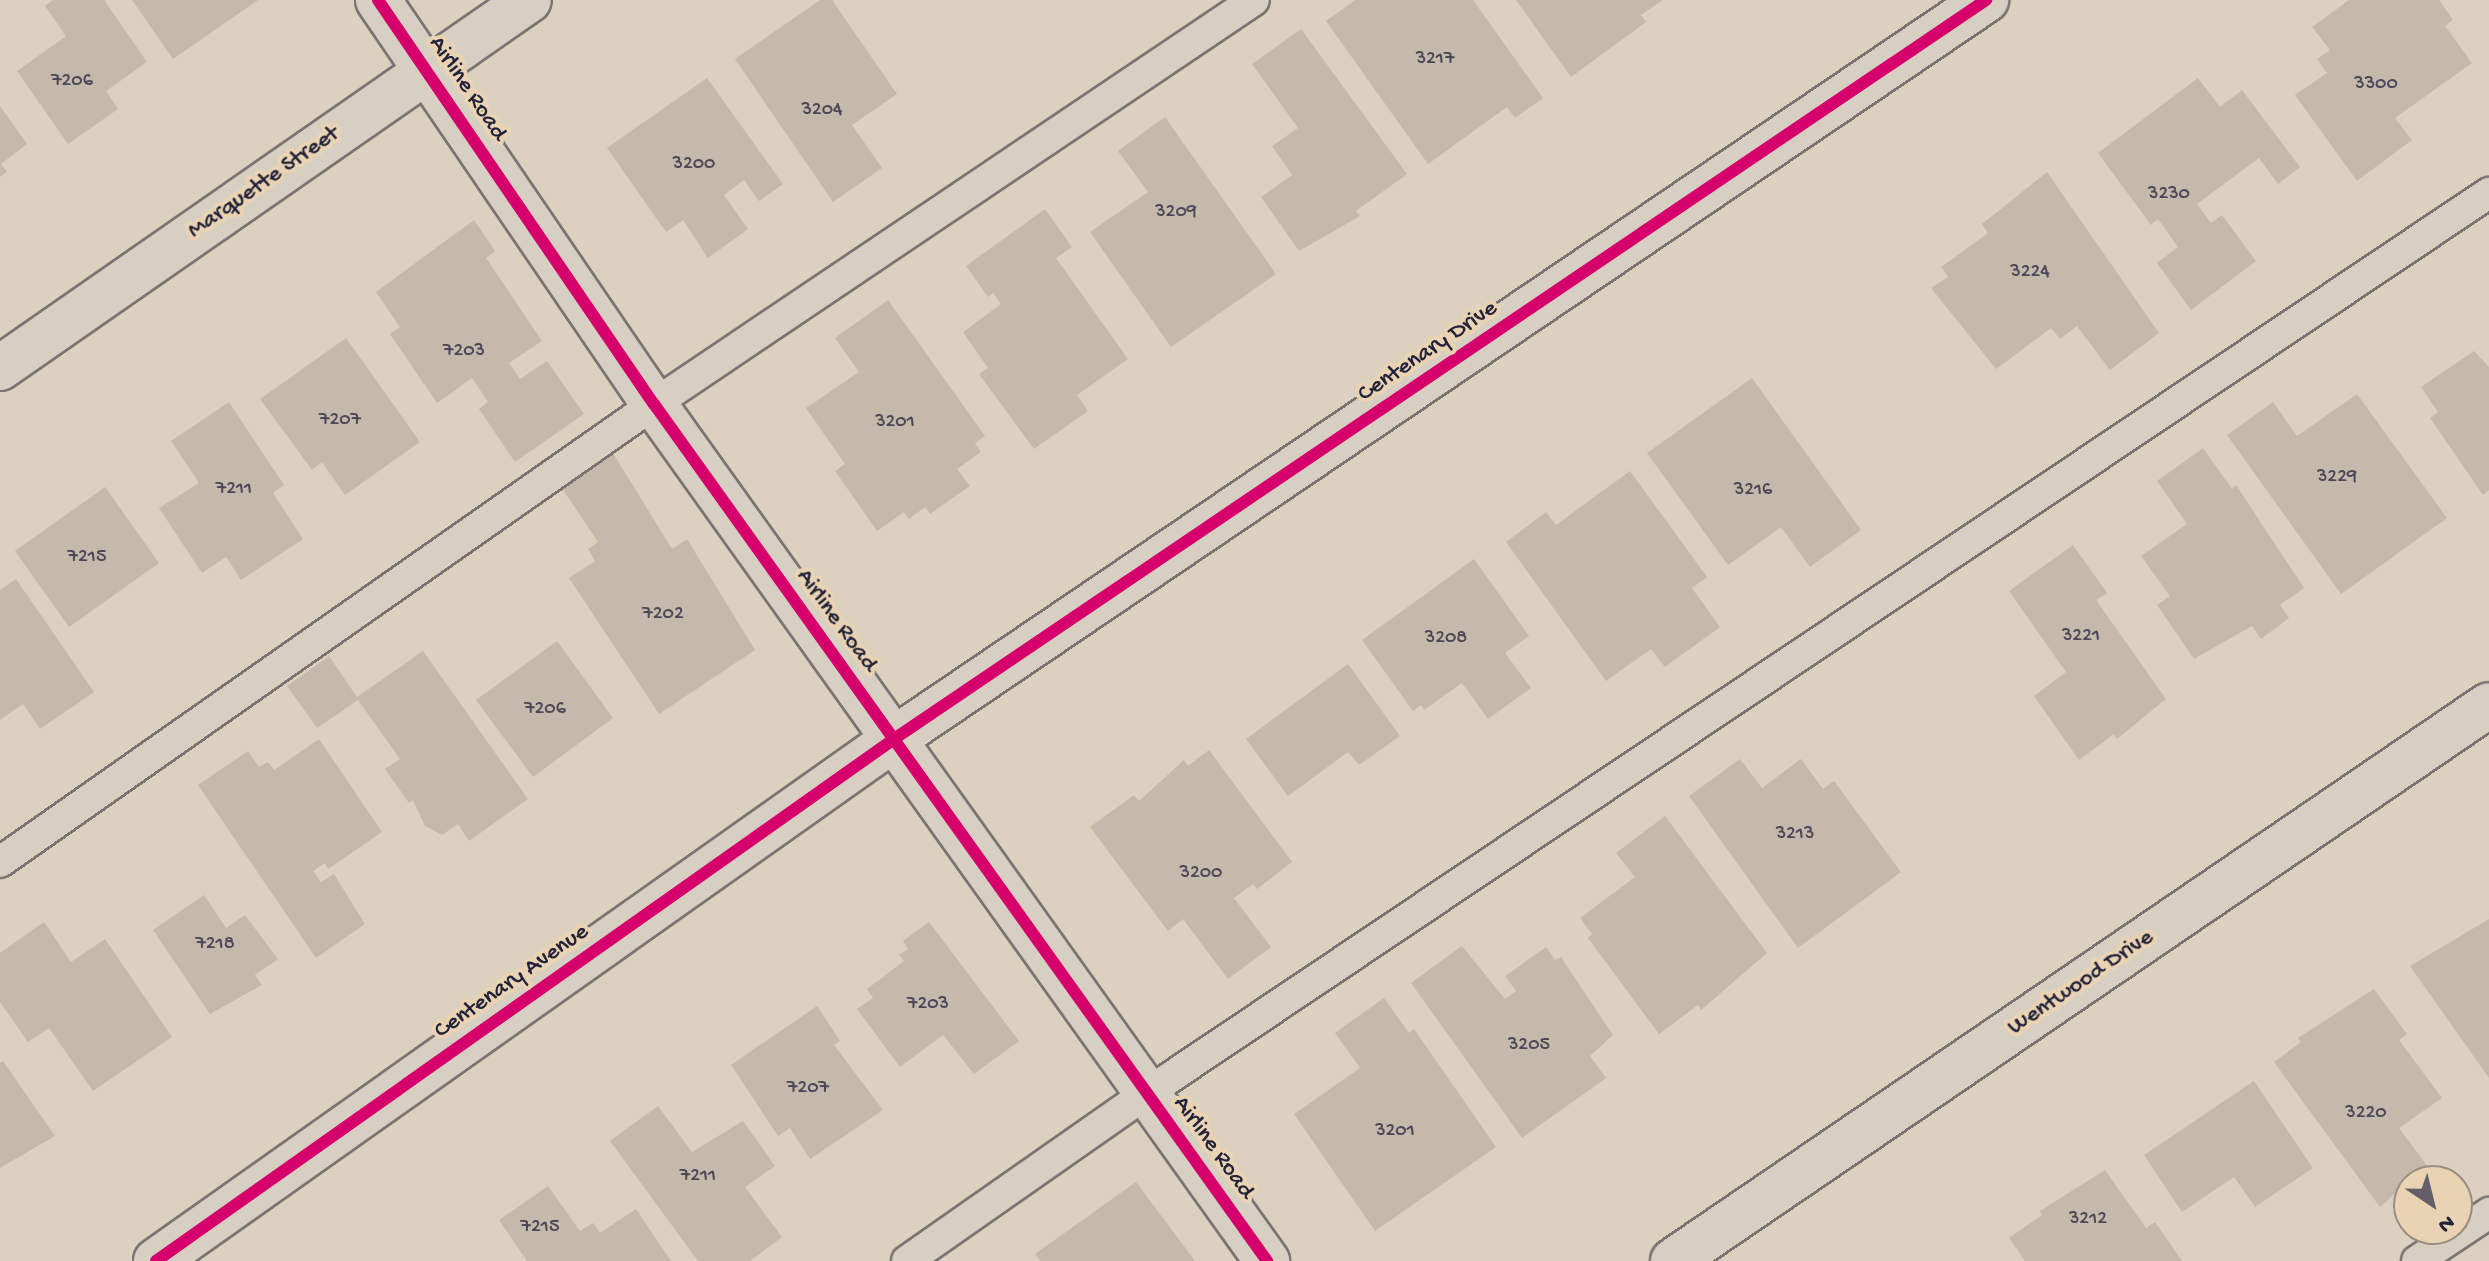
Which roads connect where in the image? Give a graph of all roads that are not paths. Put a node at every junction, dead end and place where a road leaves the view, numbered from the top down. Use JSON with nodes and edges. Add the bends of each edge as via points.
{"nodes":[{"id":1,"x":378,"y":0,"type":"edge"},
{"id":2,"x":529,"y":0,"type":"edge"},
{"id":3,"x":1254,"y":0,"type":"edge"},
{"id":4,"x":1986,"y":0,"type":"edge"},
{"id":5,"x":427,"y":70,"type":"junction"},
{"id":6,"x":2489,"y":193,"type":"edge"},
{"id":7,"x":0,"y":368,"type":"edge"},
{"id":8,"x":654,"y":404,"type":"junction"},
{"id":9,"x":2489,"y":705,"type":"edge"},
{"id":10,"x":894,"y":739,"type":"junction"},
{"id":11,"x":0,"y":862,"type":"edge"},
{"id":12,"x":1147,"y":1093,"type":"junction"},
{"id":13,"x":2489,"y":1213,"type":"edge"},
{"id":14,"x":156,"y":1261,"type":"edge"},
{"id":15,"x":907,"y":1261,"type":"edge"},
{"id":16,"x":1267,"y":1261,"type":"edge"},
{"id":17,"x":1673,"y":1261,"type":"edge"},
{"id":18,"x":2417,"y":1261,"type":"edge"}],
"edges":[{"from":1,"to":5,"type":"street","name":"Airline Road"},
{"from":2,"to":5,"type":"street","name":"Marquette Street"},
{"from":3,"to":8,"type":"lane"},
{"from":4,"to":10,"type":"street","name":"Centenary Drive"},
{"from":5,"to":7,"type":"street","name":"Marquette Street"},
{"from":5,"to":8,"type":"street","name":"Airline Road"},
{"from":6,"to":12,"type":"lane"},
{"from":8,"to":10,"type":"street","name":"Airline Road"},
{"from":8,"to":11,"type":"lane"},
{"from":9,"to":17,"type":"street","name":"Wentwood Drive"},
{"from":10,"to":12,"type":"street","name":"Airline Road"},
{"from":10,"to":14,"type":"street","name":"Centenary Avenue"},
{"from":12,"to":15,"type":"lane"},
{"from":12,"to":16,"type":"street","name":"Airline Road"},
{"from":13,"to":18,"type":"lane"}]}
